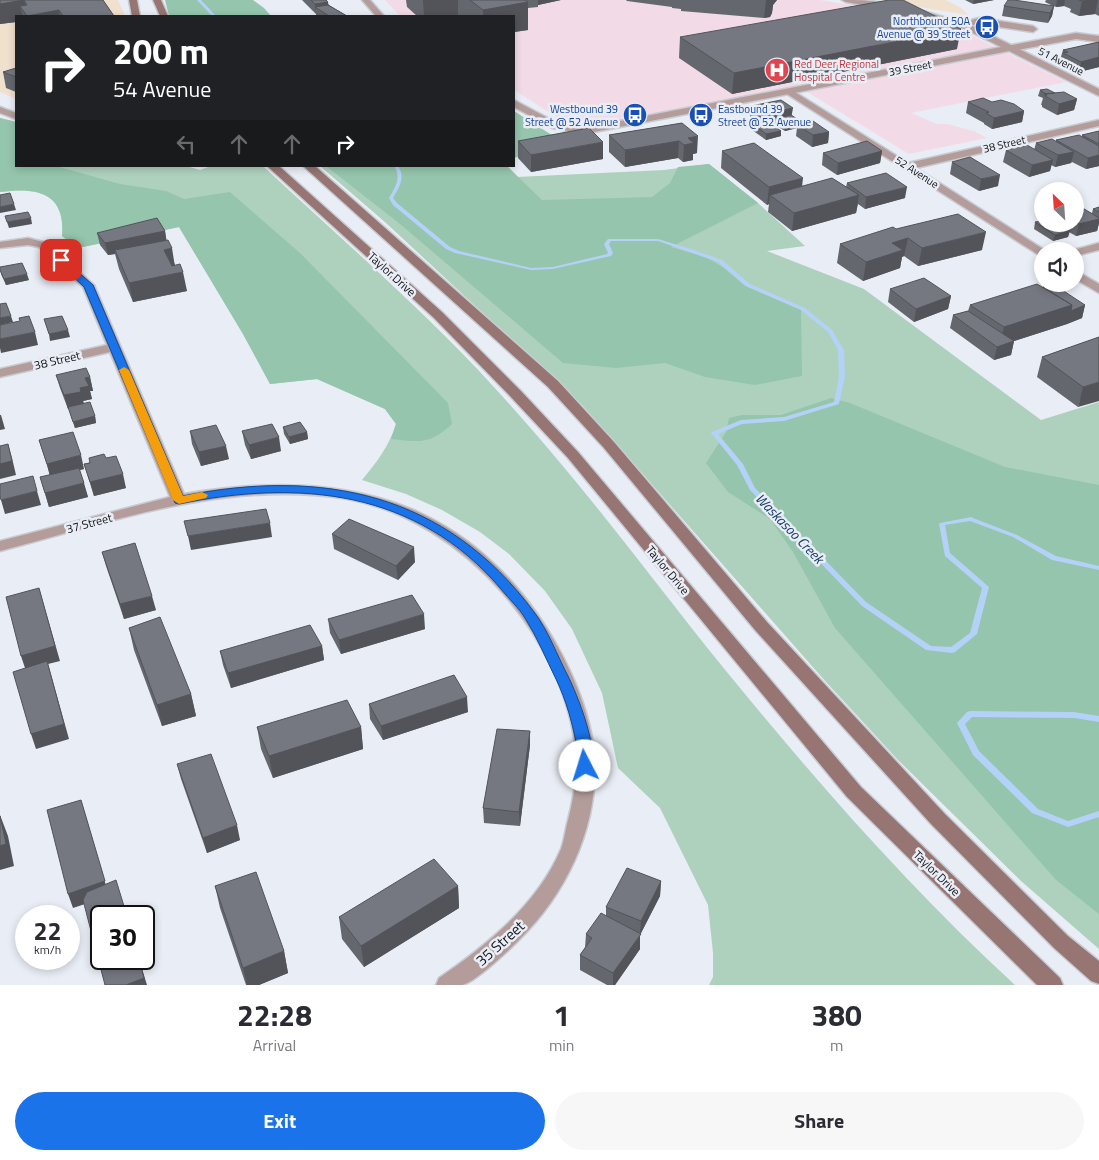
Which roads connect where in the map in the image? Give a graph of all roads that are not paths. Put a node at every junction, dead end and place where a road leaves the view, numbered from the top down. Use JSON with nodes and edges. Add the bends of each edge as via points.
{"nodes":[{"id":1,"x":133,"y":0,"type":"edge"},
{"id":2,"x":157,"y":0,"type":"edge"},
{"id":3,"x":366,"y":0,"type":"edge"},
{"id":4,"x":846,"y":0,"type":"edge"},
{"id":5,"x":136,"y":15,"type":"edge"},
{"id":6,"x":164,"y":15,"type":"edge"},
{"id":7,"x":379,"y":15,"type":"edge"},
{"id":8,"x":961,"y":24,"type":"junction"},
{"id":9,"x":1033,"y":29,"type":"dead end"},
{"id":10,"x":1099,"y":40,"type":"edge"},
{"id":11,"x":1012,"y":48,"type":"junction"},
{"id":12,"x":790,"y":92,"type":"junction"},
{"id":13,"x":1099,"y":93,"type":"edge"},
{"id":14,"x":515,"y":104,"type":"edge"},
{"id":15,"x":0,"y":110,"type":"edge"},
{"id":16,"x":15,"y":116,"type":"edge"},
{"id":17,"x":1099,"y":123,"type":"edge"},
{"id":18,"x":909,"y":166,"type":"junction"},
{"id":19,"x":273,"y":167,"type":"edge"},
{"id":20,"x":309,"y":167,"type":"edge"},
{"id":21,"x":0,"y":245,"type":"edge"},
{"id":22,"x":1099,"y":246,"type":"edge"},
{"id":23,"x":1034,"y":247,"type":"edge"},
{"id":24,"x":1084,"y":250,"type":"edge"},
{"id":25,"x":1084,"y":280,"type":"edge"},
{"id":26,"x":1099,"y":289,"type":"edge"},
{"id":27,"x":115,"y":347,"type":"junction"},
{"id":28,"x":0,"y":373,"type":"edge"},
{"id":29,"x":179,"y":500,"type":"junction"},
{"id":30,"x":0,"y":546,"type":"edge"},
{"id":31,"x":547,"y":896,"type":"joint"},
{"id":32,"x":1099,"y":974,"type":"edge"},
{"id":33,"x":447,"y":985,"type":"edge"},
{"id":34,"x":1052,"y":985,"type":"edge"}],
"edges":[{"from":1,"to":5,"type":"main road"},
{"from":2,"to":6,"type":"main road"},
{"from":3,"to":7,"type":"street"},
{"from":4,"to":8,"type":"street"},
{"from":8,"to":9,"type":"street","via":[[979,21]]},
{"from":8,"to":11,"type":"street","name":"51 Avenue"},
{"from":10,"to":11,"type":"street","name":"39 Street","via":[[1076,36]]},
{"from":11,"to":12,"type":"street","name":"39 Street"},
{"from":11,"to":13,"type":"street","name":"51 Avenue"},
{"from":12,"to":14,"type":"street","name":"39 Street","via":[[573,131],[551,126]]},
{"from":12,"to":18,"type":"street","name":"52 Avenue"},
{"from":15,"to":16,"type":"street"},
{"from":17,"to":18,"type":"street","name":"38 Street"},
{"from":18,"to":23,"type":"street","name":"52 Avenue"},
{"from":19,"to":34,"type":"main road","name":"Taylor Drive","via":[[438,315],[515,393],[573,456],[854,792]]},
{"from":20,"to":32,"type":"main road","name":"Taylor Drive","via":[[553,384],[609,445],[761,626],[932,812],[1061,942]]},
{"from":21,"to":27,"type":"street","via":[[19,242],[39,243],[47,247],[88,285]]},
{"from":22,"to":24,"type":"street"},
{"from":25,"to":26,"type":"street"},
{"from":27,"to":28,"type":"street","name":"38 Street"},
{"from":27,"to":29,"type":"street"},
{"from":29,"to":30,"type":"street","name":"37 Street"},
{"from":29,"to":31,"type":"street","name":"37 Street","via":[[270,488],[349,495],[392,507],[424,521],[464,546],[499,578],[530,615],[548,647],[577,716],[584,749],[585,783],[580,816],[570,850]]},
{"from":31,"to":33,"type":"street","name":"35 Street","via":[[492,953]]}]}
